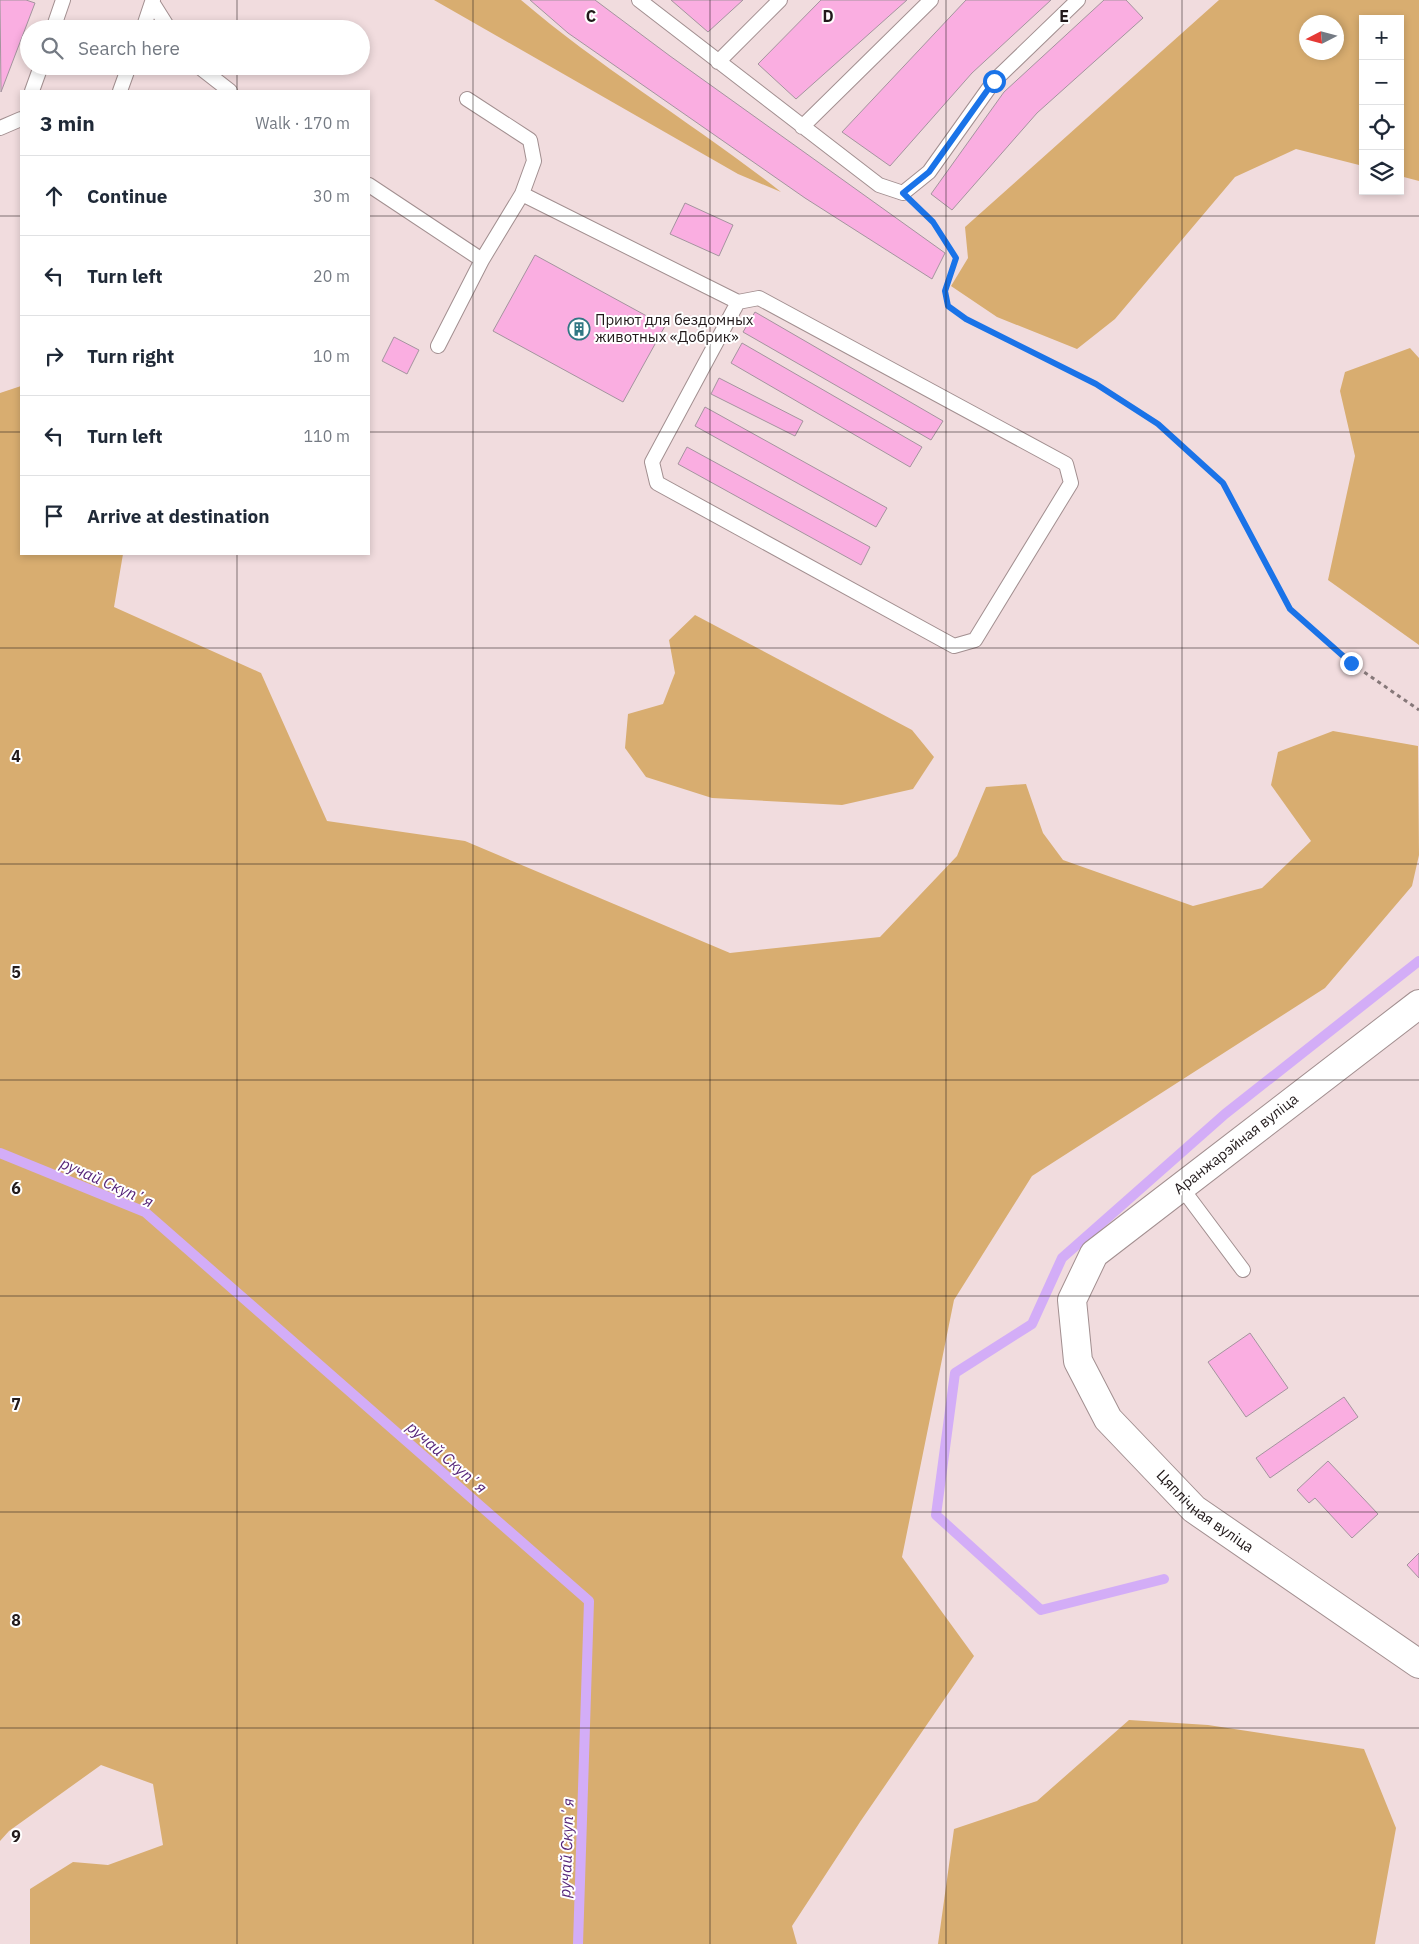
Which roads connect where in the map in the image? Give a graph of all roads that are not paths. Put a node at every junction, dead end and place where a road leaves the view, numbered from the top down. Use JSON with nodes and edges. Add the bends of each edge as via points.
{"nodes":[{"id":1,"x":63,"y":0,"type":"edge"},
{"id":2,"x":639,"y":0,"type":"edge"},
{"id":3,"x":780,"y":0,"type":"edge"},
{"id":4,"x":931,"y":0,"type":"edge"},
{"id":5,"x":1078,"y":0,"type":"edge"},
{"id":6,"x":153,"y":1,"type":"edge"},
{"id":7,"x":56,"y":20,"type":"edge"},
{"id":8,"x":146,"y":20,"type":"edge"},
{"id":9,"x":164,"y":20,"type":"edge"},
{"id":10,"x":718,"y":62,"type":"junction"},
{"id":11,"x":37,"y":75,"type":"edge"},
{"id":12,"x":126,"y":75,"type":"edge"},
{"id":13,"x":210,"y":75,"type":"edge"},
{"id":14,"x":32,"y":90,"type":"edge"},
{"id":15,"x":120,"y":90,"type":"edge"},
{"id":16,"x":229,"y":90,"type":"edge"},
{"id":17,"x":467,"y":99,"type":"dead end"},
{"id":18,"x":20,"y":119,"type":"edge"},
{"id":19,"x":802,"y":127,"type":"junction"},
{"id":20,"x":0,"y":128,"type":"edge"},
{"id":21,"x":370,"y":186,"type":"edge"},
{"id":22,"x":522,"y":194,"type":"junction"},
{"id":23,"x":482,"y":260,"type":"junction"},
{"id":24,"x":738,"y":302,"type":"junction"},
{"id":25,"x":438,"y":346,"type":"dead end"},
{"id":26,"x":1419,"y":1004,"type":"edge"},
{"id":27,"x":1181,"y":1186,"type":"junction"},
{"id":28,"x":1243,"y":1270,"type":"dead end"},
{"id":29,"x":1072,"y":1300,"type":"joint"},
{"id":30,"x":1419,"y":1664,"type":"edge"}],
"edges":[{"from":1,"to":7,"type":"lane"},
{"from":2,"to":10,"type":"lane"},
{"from":3,"to":10,"type":"lane"},
{"from":4,"to":19,"type":"lane"},
{"from":5,"to":19,"type":"lane","via":[[994,81],[929,172],[903,193],[879,185]]},
{"from":6,"to":8,"type":"lane"},
{"from":6,"to":9,"type":"lane"},
{"from":10,"to":19,"type":"lane"},
{"from":11,"to":14,"type":"lane"},
{"from":12,"to":15,"type":"lane"},
{"from":13,"to":16,"type":"lane"},
{"from":17,"to":22,"type":"lane","via":[[530,140],[534,161]]},
{"from":18,"to":20,"type":"lane"},
{"from":21,"to":23,"type":"lane"},
{"from":22,"to":23,"type":"lane"},
{"from":22,"to":24,"type":"lane"},
{"from":23,"to":25,"type":"lane"},
{"from":24,"to":24,"type":"lane","via":[[760,298],[1066,464],[1071,483],[975,640],[954,646],[658,483],[652,462]]},
{"from":26,"to":27,"type":"street","name":"Аранжарэйная вуліца"},
{"from":27,"to":28,"type":"lane"},
{"from":27,"to":29,"type":"street","name":"Аранжарэйная вуліца","via":[[1094,1254]]},
{"from":29,"to":30,"type":"street","name":"Цяплічная вуліца","via":[[1078,1361],[1114,1426],[1194,1509]]}]}
